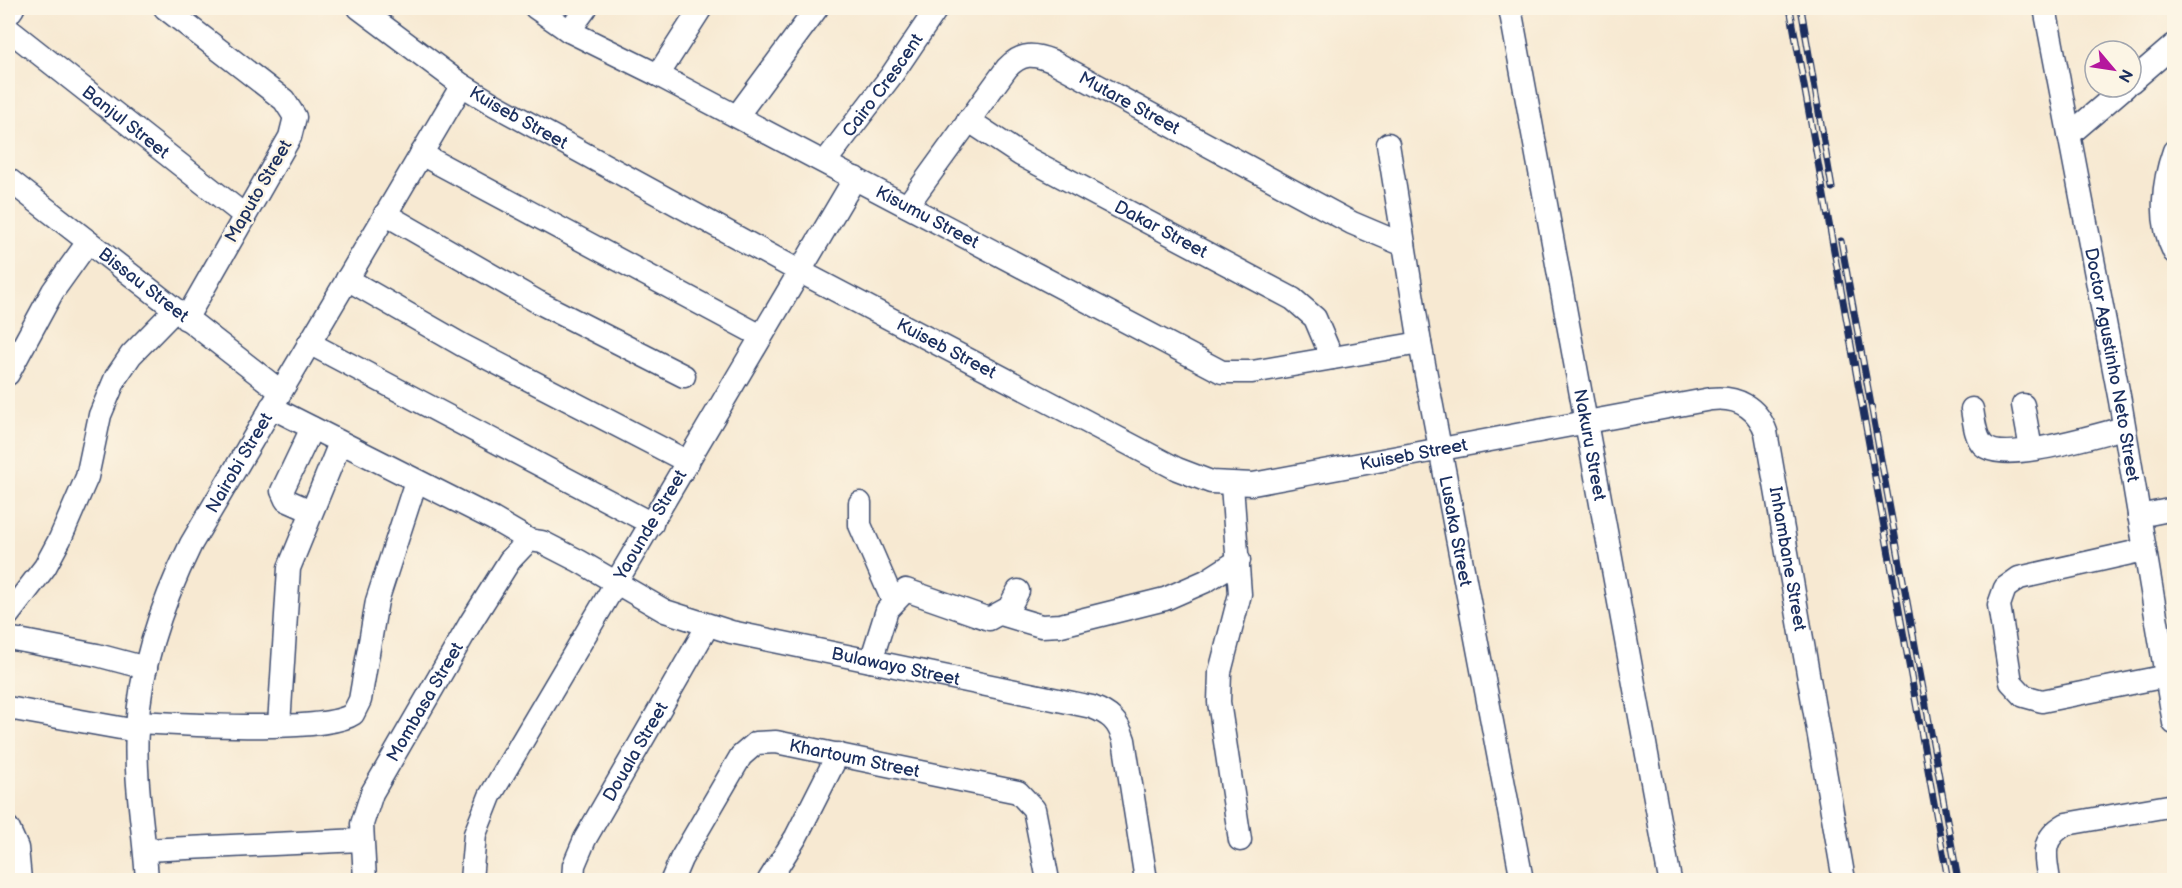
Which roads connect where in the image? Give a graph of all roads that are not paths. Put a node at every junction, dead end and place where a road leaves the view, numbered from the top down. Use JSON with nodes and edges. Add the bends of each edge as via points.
{"nodes":[{"id":1,"x":13,"y":8,"type":"edge"},
{"id":2,"x":165,"y":8,"type":"edge"},
{"id":3,"x":359,"y":8,"type":"edge"},
{"id":4,"x":536,"y":8,"type":"edge"},
{"id":5,"x":586,"y":8,"type":"edge"},
{"id":6,"x":701,"y":8,"type":"edge"},
{"id":7,"x":817,"y":8,"type":"edge"},
{"id":8,"x":937,"y":8,"type":"edge"},
{"id":9,"x":1510,"y":8,"type":"edge"},
{"id":10,"x":2045,"y":8,"type":"edge"},
{"id":11,"x":8,"y":15,"type":"edge"},
{"id":12,"x":8,"y":29,"type":"edge"},
{"id":13,"x":569,"y":31,"type":"junction"},
{"id":14,"x":2175,"y":45,"type":"edge"},
{"id":15,"x":2143,"y":72,"type":"edge"},
{"id":16,"x":658,"y":75,"type":"junction"},
{"id":17,"x":462,"y":85,"type":"junction"},
{"id":18,"x":2111,"y":99,"type":"edge"},
{"id":19,"x":736,"y":116,"type":"junction"},
{"id":20,"x":968,"y":120,"type":"junction"},
{"id":21,"x":2069,"y":135,"type":"junction"},
{"id":22,"x":1388,"y":144,"type":"dead end"},
{"id":23,"x":2175,"y":151,"type":"edge"},
{"id":24,"x":420,"y":154,"type":"junction"},
{"id":25,"x":825,"y":162,"type":"junction"},
{"id":26,"x":855,"y":178,"type":"junction"},
{"id":27,"x":8,"y":179,"type":"edge"},
{"id":28,"x":907,"y":206,"type":"junction"},
{"id":29,"x":385,"y":214,"type":"junction"},
{"id":30,"x":244,"y":215,"type":"junction"},
{"id":31,"x":88,"y":242,"type":"junction"},
{"id":32,"x":1404,"y":245,"type":"junction"},
{"id":33,"x":2175,"y":252,"type":"edge"},
{"id":34,"x":799,"y":271,"type":"junction"},
{"id":35,"x":347,"y":279,"type":"junction"},
{"id":36,"x":180,"y":315,"type":"junction"},
{"id":37,"x":761,"y":336,"type":"junction"},
{"id":38,"x":309,"y":343,"type":"junction"},
{"id":39,"x":1420,"y":343,"type":"junction"},
{"id":40,"x":1332,"y":358,"type":"junction"},
{"id":41,"x":8,"y":374,"type":"edge"},
{"id":42,"x":684,"y":376,"type":"dead end"},
{"id":43,"x":275,"y":399,"type":"junction"},
{"id":44,"x":2023,"y":405,"type":"dead end"},
{"id":45,"x":1972,"y":409,"type":"dead end"},
{"id":46,"x":1587,"y":424,"type":"junction"},
{"id":47,"x":312,"y":428,"type":"junction"},
{"id":48,"x":2124,"y":428,"type":"junction"},
{"id":49,"x":340,"y":442,"type":"junction"},
{"id":50,"x":2031,"y":449,"type":"junction"},
{"id":51,"x":1441,"y":450,"type":"junction"},
{"id":52,"x":688,"y":462,"type":"junction"},
{"id":53,"x":416,"y":481,"type":"junction"},
{"id":54,"x":1232,"y":485,"type":"junction"},
{"id":55,"x":860,"y":502,"type":"dead end"},
{"id":56,"x":2175,"y":509,"type":"edge"},
{"id":57,"x":311,"y":511,"type":"junction"},
{"id":58,"x":2139,"y":516,"type":"junction"},
{"id":59,"x":652,"y":524,"type":"junction"},
{"id":60,"x":529,"y":540,"type":"junction"},
{"id":61,"x":2144,"y":550,"type":"junction"},
{"id":62,"x":1239,"y":560,"type":"junction"},
{"id":63,"x":616,"y":585,"type":"junction"},
{"id":64,"x":1018,"y":591,"type":"dead end"},
{"id":65,"x":893,"y":601,"type":"junction"},
{"id":66,"x":1001,"y":614,"type":"junction"},
{"id":67,"x":8,"y":615,"type":"edge"},
{"id":68,"x":707,"y":627,"type":"junction"},
{"id":69,"x":8,"y":638,"type":"edge"},
{"id":70,"x":871,"y":661,"type":"junction"},
{"id":71,"x":146,"y":668,"type":"junction"},
{"id":72,"x":2167,"y":676,"type":"junction"},
{"id":73,"x":8,"y":708,"type":"edge"},
{"id":74,"x":2175,"y":723,"type":"edge"},
{"id":75,"x":279,"y":725,"type":"junction"},
{"id":76,"x":137,"y":727,"type":"junction"},
{"id":77,"x":838,"y":754,"type":"junction"},
{"id":78,"x":2175,"y":805,"type":"edge"},
{"id":79,"x":8,"y":828,"type":"edge"},
{"id":80,"x":361,"y":840,"type":"junction"},
{"id":81,"x":1240,"y":840,"type":"dead end"},
{"id":82,"x":145,"y":850,"type":"junction"},
{"id":83,"x":20,"y":880,"type":"edge"},
{"id":84,"x":147,"y":880,"type":"edge"},
{"id":85,"x":364,"y":880,"type":"edge"},
{"id":86,"x":471,"y":880,"type":"edge"},
{"id":87,"x":573,"y":880,"type":"edge"},
{"id":88,"x":672,"y":880,"type":"edge"},
{"id":89,"x":769,"y":880,"type":"edge"},
{"id":90,"x":1048,"y":880,"type":"edge"},
{"id":91,"x":1146,"y":880,"type":"edge"},
{"id":92,"x":1522,"y":880,"type":"edge"},
{"id":93,"x":1670,"y":880,"type":"edge"},
{"id":94,"x":1844,"y":880,"type":"edge"},
{"id":95,"x":2049,"y":880,"type":"edge"}],
"edges":[{"from":1,"to":11,"type":"street"},
{"from":2,"to":30,"type":"street","name":"Maputo Street","via":[[284,100],[295,117],[290,136]]},
{"from":3,"to":17,"type":"street","name":"Kuiseb Street"},
{"from":4,"to":13,"type":"street","name":"Kisumu Street"},
{"from":5,"to":13,"type":"street"},
{"from":6,"to":16,"type":"street"},
{"from":7,"to":19,"type":"street"},
{"from":8,"to":25,"type":"street","name":"Cairo Crescent"},
{"from":9,"to":46,"type":"street","name":"Nakuru Street"},
{"from":10,"to":21,"type":"street","name":"Doctor Agustinho Neto Street"},
{"from":12,"to":30,"type":"street","name":"Banjul Street"},
{"from":13,"to":16,"type":"street","name":"Kisumu Street"},
{"from":14,"to":15,"type":"street"},
{"from":16,"to":19,"type":"street","name":"Kisumu Street"},
{"from":17,"to":24,"type":"street","name":"Nairobi Street"},
{"from":17,"to":34,"type":"street","name":"Kuiseb Street"},
{"from":18,"to":21,"type":"street"},
{"from":19,"to":25,"type":"street","name":"Kisumu Street"},
{"from":20,"to":28,"type":"street","name":"Mutare Street"},
{"from":20,"to":32,"type":"street","name":"Mutare Street","via":[[1015,60],[1031,54],[1352,223]]},
{"from":20,"to":40,"type":"street","name":"Dakar Street","via":[[1021,155],[1293,298],[1315,318]]},
{"from":21,"to":48,"type":"street","name":"Doctor Agustinho Neto Street"},
{"from":22,"to":32,"type":"street","name":"Lusaka Street"},
{"from":23,"to":33,"type":"street","via":[[2164,208]]},
{"from":24,"to":29,"type":"street","name":"Nairobi Street"},
{"from":24,"to":37,"type":"street"},
{"from":25,"to":26,"type":"street","name":"Kisumu Street"},
{"from":26,"to":28,"type":"street","name":"Kisumu Street"},
{"from":26,"to":34,"type":"street","name":"Yaounde Street"},
{"from":27,"to":31,"type":"street","name":"Bissau Street"},
{"from":28,"to":40,"type":"street","name":"Kisumu Street","via":[[1222,372],[1237,374]]},
{"from":29,"to":35,"type":"street","name":"Nairobi Street"},
{"from":29,"to":42,"type":"street","via":[[538,303]]},
{"from":30,"to":36,"type":"street","name":"Maputo Street"},
{"from":31,"to":36,"type":"street","name":"Bissau Street"},
{"from":31,"to":41,"type":"street","via":[[53,291]]},
{"from":32,"to":39,"type":"street","name":"Lusaka Street"},
{"from":34,"to":37,"type":"street","name":"Yaounde Street"},
{"from":34,"to":54,"type":"street","name":"Kuiseb Street","via":[[1177,469]]},
{"from":35,"to":38,"type":"street","name":"Nairobi Street"},
{"from":35,"to":52,"type":"street","via":[[462,345]]},
{"from":36,"to":43,"type":"street","name":"Bissau Street"},
{"from":36,"to":67,"type":"street","name":"Maputo Street","via":[[131,355],[116,377],[100,415],[87,477],[60,540],[45,567]]},
{"from":37,"to":52,"type":"street","name":"Yaounde Street"},
{"from":38,"to":43,"type":"street","name":"Nairobi Street"},
{"from":38,"to":59,"type":"street"},
{"from":39,"to":40,"type":"street","name":"Kisumu Street"},
{"from":39,"to":51,"type":"street","name":"Lusaka Street"},
{"from":43,"to":47,"type":"street","name":"Bissau Street"},
{"from":43,"to":71,"type":"street","name":"Nairobi Street","via":[[175,577]]},
{"from":44,"to":50,"type":"street"},
{"from":45,"to":50,"type":"street","via":[[1979,438],[1989,449]]},
{"from":46,"to":51,"type":"street","name":"Kuiseb Street"},
{"from":46,"to":93,"type":"street","name":"Nakuru Street"},
{"from":46,"to":94,"type":"street","name":"Inhambane Street","via":[[1721,398],[1742,402],[1762,421]]},
{"from":47,"to":49,"type":"street","name":"Bissau Street"},
{"from":47,"to":57,"type":"street","via":[[282,491],[285,500]]},
{"from":48,"to":50,"type":"street"},
{"from":48,"to":58,"type":"street","name":"Doctor Agustinho Neto Street"},
{"from":49,"to":53,"type":"street","name":"Bissau Street"},
{"from":49,"to":57,"type":"street"},
{"from":51,"to":54,"type":"street","name":"Kuiseb Street"},
{"from":51,"to":92,"type":"street","name":"Lusaka Street"},
{"from":52,"to":59,"type":"street","name":"Yaounde Street"},
{"from":53,"to":60,"type":"street","name":"Bulawayo Street"},
{"from":53,"to":75,"type":"street","via":[[376,601],[356,710],[335,723]]},
{"from":54,"to":62,"type":"street"},
{"from":55,"to":65,"type":"street","via":[[860,525]]},
{"from":56,"to":58,"type":"street"},
{"from":57,"to":75,"type":"street","via":[[290,568]]},
{"from":58,"to":61,"type":"street","name":"Doctor Agustinho Neto Street"},
{"from":59,"to":63,"type":"street","name":"Yaounde Street"},
{"from":60,"to":63,"type":"street","name":"Bulawayo Street","via":[[551,546]]},
{"from":60,"to":80,"type":"street","name":"Mombasa Street","via":[[516,551],[471,622],[372,793]]},
{"from":61,"to":72,"type":"street","name":"Doctor Agustinho Neto Street"},
{"from":61,"to":72,"type":"street","via":[[2019,578],[2005,588],[1999,605],[2011,681],[2024,696],[2042,701]]},
{"from":62,"to":66,"type":"street","via":[[1206,581],[1165,599],[1061,625],[1041,627]]},
{"from":62,"to":81,"type":"street","via":[[1240,594],[1220,672],[1218,702]]},
{"from":63,"to":68,"type":"street","name":"Bulawayo Street","via":[[665,611]]},
{"from":63,"to":86,"type":"street","name":"Yaounde Street","via":[[490,796],[475,834]]},
{"from":64,"to":66,"type":"street"},
{"from":65,"to":66,"type":"street","via":[[906,590],[912,590],[989,618]]},
{"from":65,"to":70,"type":"street"},
{"from":68,"to":70,"type":"street","name":"Bulawayo Street"},
{"from":68,"to":87,"type":"street","name":"Douala Street","via":[[585,839]]},
{"from":69,"to":71,"type":"street"},
{"from":70,"to":91,"type":"street","name":"Bulawayo Street","via":[[1092,707],[1111,716],[1124,740]]},
{"from":71,"to":76,"type":"street","name":"Nairobi Street"},
{"from":72,"to":74,"type":"street","name":"Doctor Agustinho Neto Street"},
{"from":73,"to":76,"type":"street"},
{"from":75,"to":76,"type":"street"},
{"from":76,"to":82,"type":"street","name":"Nairobi Street"},
{"from":77,"to":88,"type":"street","name":"Khartoum Street","via":[[776,742],[749,747]]},
{"from":77,"to":89,"type":"street","via":[[796,837]]},
{"from":77,"to":90,"type":"street","name":"Khartoum Street","via":[[1018,792],[1034,809]]},
{"from":78,"to":95,"type":"street","via":[[2066,824],[2057,829],[2044,849]]},
{"from":79,"to":83,"type":"street","via":[[17,848]]},
{"from":80,"to":82,"type":"street"},
{"from":80,"to":85,"type":"street","name":"Mombasa Street"},
{"from":82,"to":84,"type":"street","name":"Nairobi Street"}]}
